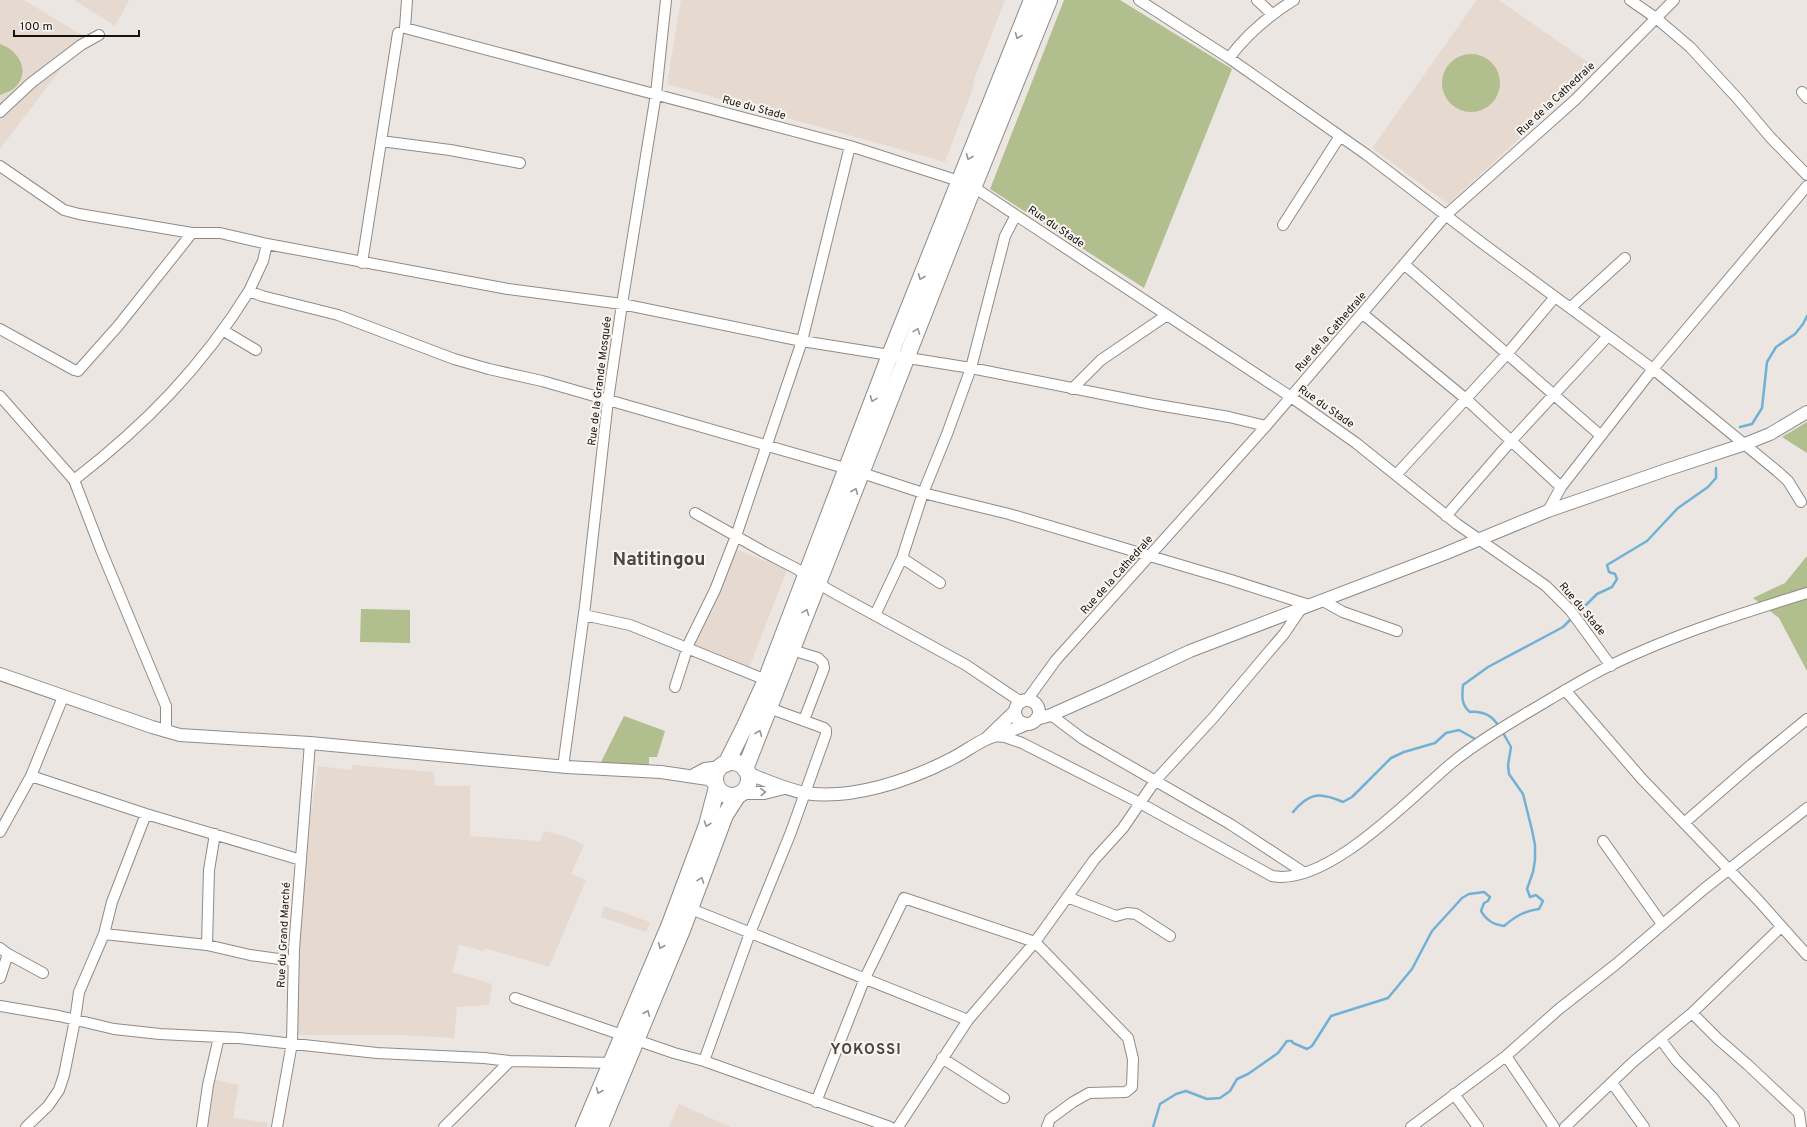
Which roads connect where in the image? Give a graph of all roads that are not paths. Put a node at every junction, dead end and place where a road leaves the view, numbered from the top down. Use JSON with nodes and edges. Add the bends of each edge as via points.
{"nodes":[{"id":1,"x":407,"y":0,"type":"edge"},
{"id":2,"x":666,"y":0,"type":"edge"},
{"id":3,"x":1032,"y":0,"type":"edge"},
{"id":4,"x":1049,"y":0,"type":"edge"},
{"id":5,"x":1139,"y":0,"type":"edge"},
{"id":6,"x":1257,"y":0,"type":"edge"},
{"id":7,"x":1294,"y":0,"type":"edge"},
{"id":8,"x":1630,"y":0,"type":"edge"},
{"id":9,"x":1674,"y":0,"type":"edge"},
{"id":10,"x":1272,"y":14,"type":"junction"},
{"id":11,"x":1656,"y":18,"type":"junction"},
{"id":12,"x":398,"y":33,"type":"dead end"},
{"id":13,"x":99,"y":35,"type":"dead end"},
{"id":14,"x":1229,"y":58,"type":"junction"},
{"id":15,"x":656,"y":94,"type":"junction"},
{"id":16,"x":0,"y":112,"type":"edge"},
{"id":17,"x":1340,"y":136,"type":"junction"},
{"id":18,"x":381,"y":141,"type":"junction"},
{"id":19,"x":850,"y":146,"type":"junction"},
{"id":20,"x":520,"y":163,"type":"dead end"},
{"id":21,"x":0,"y":166,"type":"edge"},
{"id":22,"x":1807,"y":175,"type":"edge"},
{"id":23,"x":966,"y":185,"type":"junction"},
{"id":24,"x":1807,"y":186,"type":"edge"},
{"id":25,"x":1016,"y":214,"type":"junction"},
{"id":26,"x":1446,"y":215,"type":"junction"},
{"id":27,"x":1283,"y":226,"type":"dead end"},
{"id":28,"x":192,"y":233,"type":"junction"},
{"id":29,"x":268,"y":244,"type":"junction"},
{"id":30,"x":1625,"y":258,"type":"dead end"},
{"id":31,"x":362,"y":262,"type":"junction"},
{"id":32,"x":1404,"y":264,"type":"junction"},
{"id":33,"x":250,"y":291,"type":"junction"},
{"id":34,"x":1555,"y":297,"type":"junction"},
{"id":35,"x":622,"y":304,"type":"junction"},
{"id":36,"x":1570,"y":308,"type":"junction"},
{"id":37,"x":1363,"y":314,"type":"junction"},
{"id":38,"x":1167,"y":315,"type":"junction"},
{"id":39,"x":0,"y":329,"type":"edge"},
{"id":40,"x":224,"y":331,"type":"junction"},
{"id":41,"x":1608,"y":336,"type":"junction"},
{"id":42,"x":802,"y":341,"type":"junction"},
{"id":43,"x":256,"y":350,"type":"dead end"},
{"id":44,"x":1507,"y":354,"type":"junction"},
{"id":45,"x":890,"y":355,"type":"junction"},
{"id":46,"x":907,"y":358,"type":"junction"},
{"id":47,"x":970,"y":368,"type":"junction"},
{"id":48,"x":1653,"y":369,"type":"junction"},
{"id":49,"x":1072,"y":389,"type":"junction"},
{"id":50,"x":1555,"y":395,"type":"junction"},
{"id":51,"x":0,"y":396,"type":"edge"},
{"id":52,"x":1291,"y":397,"type":"junction"},
{"id":53,"x":1466,"y":399,"type":"junction"},
{"id":54,"x":608,"y":400,"type":"junction"},
{"id":55,"x":1807,"y":412,"type":"edge"},
{"id":56,"x":1266,"y":426,"type":"junction"},
{"id":57,"x":1600,"y":435,"type":"junction"},
{"id":58,"x":1511,"y":441,"type":"junction"},
{"id":59,"x":1745,"y":444,"type":"junction"},
{"id":60,"x":767,"y":446,"type":"junction"},
{"id":61,"x":854,"y":472,"type":"junction"},
{"id":62,"x":1396,"y":475,"type":"junction"},
{"id":63,"x":74,"y":480,"type":"junction"},
{"id":64,"x":1561,"y":487,"type":"junction"},
{"id":65,"x":923,"y":493,"type":"junction"},
{"id":66,"x":1801,"y":502,"type":"dead end"},
{"id":67,"x":1548,"y":511,"type":"junction"},
{"id":68,"x":695,"y":513,"type":"dead end"},
{"id":69,"x":1446,"y":516,"type":"junction"},
{"id":70,"x":736,"y":536,"type":"junction"},
{"id":71,"x":1478,"y":540,"type":"junction"},
{"id":72,"x":1150,"y":556,"type":"junction"},
{"id":73,"x":902,"y":558,"type":"junction"},
{"id":74,"x":812,"y":578,"type":"junction"},
{"id":75,"x":940,"y":583,"type":"dead end"},
{"id":76,"x":1807,"y":593,"type":"edge"},
{"id":77,"x":1323,"y":601,"type":"junction"},
{"id":78,"x":1305,"y":607,"type":"junction"},
{"id":79,"x":584,"y":615,"type":"junction"},
{"id":80,"x":875,"y":615,"type":"junction"},
{"id":81,"x":1397,"y":631,"type":"dead end"},
{"id":82,"x":689,"y":648,"type":"junction"},
{"id":83,"x":792,"y":650,"type":"junction"},
{"id":84,"x":1611,"y":666,"type":"junction"},
{"id":85,"x":0,"y":674,"type":"edge"},
{"id":86,"x":766,"y":680,"type":"junction"},
{"id":87,"x":675,"y":687,"type":"dead end"},
{"id":88,"x":1565,"y":690,"type":"junction"},
{"id":89,"x":63,"y":697,"type":"junction"},
{"id":90,"x":1021,"y":704,"type":"junction"},
{"id":91,"x":769,"y":708,"type":"junction"},
{"id":92,"x":1051,"y":715,"type":"junction"},
{"id":93,"x":1807,"y":719,"type":"edge"},
{"id":94,"x":804,"y":720,"type":"junction"},
{"id":95,"x":1031,"y":721,"type":"junction"},
{"id":96,"x":166,"y":732,"type":"junction"},
{"id":97,"x":990,"y":738,"type":"junction"},
{"id":98,"x":310,"y":743,"type":"junction"},
{"id":99,"x":723,"y":765,"type":"junction"},
{"id":100,"x":563,"y":767,"type":"junction"},
{"id":101,"x":746,"y":771,"type":"junction"},
{"id":102,"x":31,"y":776,"type":"junction"},
{"id":103,"x":692,"y":776,"type":"junction"},
{"id":104,"x":1155,"y":781,"type":"junction"},
{"id":105,"x":717,"y":786,"type":"junction"},
{"id":106,"x":784,"y":788,"type":"junction"},
{"id":107,"x":804,"y":793,"type":"junction"},
{"id":108,"x":740,"y":794,"type":"junction"},
{"id":109,"x":1140,"y":803,"type":"junction"},
{"id":110,"x":1807,"y":808,"type":"edge"},
{"id":111,"x":146,"y":814,"type":"junction"},
{"id":112,"x":1684,"y":823,"type":"junction"},
{"id":113,"x":0,"y":832,"type":"edge"},
{"id":114,"x":215,"y":834,"type":"junction"},
{"id":115,"x":1603,"y":840,"type":"dead end"},
{"id":116,"x":301,"y":860,"type":"junction"},
{"id":117,"x":1729,"y":869,"type":"junction"},
{"id":118,"x":1303,"y":872,"type":"junction"},
{"id":119,"x":1067,"y":897,"type":"junction"},
{"id":120,"x":684,"y":906,"type":"junction"},
{"id":121,"x":1662,"y":924,"type":"junction"},
{"id":122,"x":1781,"y":927,"type":"junction"},
{"id":123,"x":750,"y":933,"type":"junction"},
{"id":124,"x":104,"y":934,"type":"junction"},
{"id":125,"x":1170,"y":936,"type":"dead end"},
{"id":126,"x":1035,"y":942,"type":"junction"},
{"id":127,"x":207,"y":945,"type":"junction"},
{"id":128,"x":4,"y":951,"type":"edge"},
{"id":129,"x":1807,"y":955,"type":"edge"},
{"id":130,"x":294,"y":961,"type":"junction"},
{"id":131,"x":43,"y":973,"type":"dead end"},
{"id":132,"x":0,"y":978,"type":"edge"},
{"id":133,"x":864,"y":978,"type":"junction"},
{"id":134,"x":515,"y":998,"type":"dead end"},
{"id":135,"x":0,"y":1006,"type":"edge"},
{"id":136,"x":1692,"y":1013,"type":"junction"},
{"id":137,"x":75,"y":1020,"type":"junction"},
{"id":138,"x":968,"y":1020,"type":"junction"},
{"id":139,"x":219,"y":1037,"type":"junction"},
{"id":140,"x":629,"y":1037,"type":"junction"},
{"id":141,"x":1661,"y":1040,"type":"junction"},
{"id":142,"x":292,"y":1043,"type":"junction"},
{"id":143,"x":1506,"y":1056,"type":"junction"},
{"id":144,"x":942,"y":1058,"type":"junction"},
{"id":145,"x":510,"y":1061,"type":"junction"},
{"id":146,"x":704,"y":1062,"type":"junction"},
{"id":147,"x":618,"y":1064,"type":"junction"},
{"id":148,"x":1612,"y":1083,"type":"junction"},
{"id":149,"x":1454,"y":1094,"type":"junction"},
{"id":150,"x":1004,"y":1098,"type":"dead end"},
{"id":151,"x":816,"y":1102,"type":"junction"},
{"id":152,"x":26,"y":1127,"type":"edge"},
{"id":153,"x":202,"y":1127,"type":"edge"},
{"id":154,"x":277,"y":1127,"type":"edge"},
{"id":155,"x":444,"y":1127,"type":"edge"},
{"id":156,"x":584,"y":1127,"type":"edge"},
{"id":157,"x":600,"y":1127,"type":"edge"},
{"id":158,"x":890,"y":1127,"type":"edge"},
{"id":159,"x":898,"y":1127,"type":"edge"},
{"id":160,"x":1047,"y":1127,"type":"edge"},
{"id":161,"x":1410,"y":1127,"type":"edge"},
{"id":162,"x":1478,"y":1127,"type":"edge"},
{"id":163,"x":1554,"y":1127,"type":"edge"},
{"id":164,"x":1566,"y":1127,"type":"edge"},
{"id":165,"x":1644,"y":1127,"type":"edge"},
{"id":166,"x":1734,"y":1127,"type":"edge"},
{"id":167,"x":1802,"y":1127,"type":"edge"}],
"edges":[{"from":1,"to":15,"type":"street","name":"Rue du Stade","via":[[405,28]]},
{"from":2,"to":15,"type":"street","name":"Rue de la Grande Mosquée"},
{"from":3,"to":23,"type":"highway","one_way":true},
{"from":4,"to":23,"type":"highway"},
{"from":5,"to":14,"type":"street"},
{"from":6,"to":10,"type":"street"},
{"from":7,"to":10,"type":"street"},
{"from":8,"to":11,"type":"street"},
{"from":9,"to":11,"type":"street","name":"Rue de la Cathedrale"},
{"from":10,"to":14,"type":"street","via":[[1248,35]]},
{"from":11,"to":22,"type":"street","via":[[1709,66],[1770,137]]},
{"from":11,"to":26,"type":"street","name":"Rue de la Cathedrale","via":[[1575,100]]},
{"from":12,"to":18,"type":"street"},
{"from":13,"to":16,"type":"street","via":[[31,83]]},
{"from":14,"to":17,"type":"street"},
{"from":15,"to":19,"type":"street","name":"Rue du Stade"},
{"from":15,"to":35,"type":"street","name":"Rue de la Grande Mosquée"},
{"from":17,"to":26,"type":"street"},
{"from":17,"to":27,"type":"street"},
{"from":18,"to":20,"type":"street"},
{"from":18,"to":31,"type":"street"},
{"from":19,"to":23,"type":"street","name":"Rue du Stade"},
{"from":19,"to":42,"type":"street"},
{"from":21,"to":28,"type":"street","via":[[64,210]]},
{"from":23,"to":25,"type":"street","name":"Rue du Stade"},
{"from":23,"to":45,"type":"highway","one_way":true},
{"from":46,"to":23,"type":"highway","one_way":true},
{"from":24,"to":48,"type":"street"},
{"from":25,"to":38,"type":"street","name":"Rue du Stade"},
{"from":25,"to":47,"type":"street","via":[[1005,236]]},
{"from":26,"to":32,"type":"street","name":"Rue de la Cathedrale"},
{"from":26,"to":34,"type":"street"},
{"from":28,"to":29,"type":"street","via":[[220,233]]},
{"from":28,"to":39,"type":"street","via":[[118,326],[78,371]]},
{"from":29,"to":31,"type":"street"},
{"from":29,"to":33,"type":"street"},
{"from":30,"to":36,"type":"street"},
{"from":31,"to":35,"type":"street","via":[[508,289]]},
{"from":32,"to":37,"type":"street","name":"Rue de la Cathedrale"},
{"from":32,"to":44,"type":"street"},
{"from":33,"to":40,"type":"street"},
{"from":33,"to":54,"type":"street","via":[[338,316],[489,369]]},
{"from":34,"to":36,"type":"street"},
{"from":34,"to":44,"type":"street"},
{"from":35,"to":42,"type":"street"},
{"from":35,"to":54,"type":"street","name":"Rue de la Grande Mosquée"},
{"from":36,"to":41,"type":"street"},
{"from":37,"to":52,"type":"street","name":"Rue de la Cathedrale"},
{"from":37,"to":53,"type":"street"},
{"from":38,"to":49,"type":"street","via":[[1101,360]]},
{"from":38,"to":52,"type":"street","name":"Rue du Stade"},
{"from":40,"to":43,"type":"street"},
{"from":40,"to":63,"type":"street","via":[[164,401],[116,446]]},
{"from":41,"to":48,"type":"street"},
{"from":41,"to":50,"type":"street"},
{"from":42,"to":45,"type":"street"},
{"from":42,"to":60,"type":"street"},
{"from":44,"to":50,"type":"street"},
{"from":44,"to":53,"type":"street"},
{"from":45,"to":46,"type":"street"},
{"from":45,"to":61,"type":"highway","one_way":true},
{"from":46,"to":47,"type":"street"},
{"from":46,"to":61,"type":"highway"},
{"from":47,"to":49,"type":"street"},
{"from":47,"to":65,"type":"street"},
{"from":48,"to":57,"type":"street"},
{"from":48,"to":59,"type":"street"},
{"from":49,"to":56,"type":"street","via":[[1214,414]]},
{"from":50,"to":57,"type":"street"},
{"from":50,"to":58,"type":"street"},
{"from":51,"to":63,"type":"street"},
{"from":52,"to":56,"type":"street","name":"Rue de la Cathedrale"},
{"from":52,"to":62,"type":"street","name":"Rue du Stade"},
{"from":53,"to":58,"type":"street"},
{"from":53,"to":62,"type":"street"},
{"from":54,"to":60,"type":"street"},
{"from":54,"to":79,"type":"street","name":"Rue de la Grande Mosquée"},
{"from":55,"to":59,"type":"street","via":[[1770,434]]},
{"from":56,"to":72,"type":"street","name":"Rue de la Cathedrale"},
{"from":57,"to":64,"type":"street"},
{"from":58,"to":64,"type":"street"},
{"from":58,"to":69,"type":"street"},
{"from":59,"to":66,"type":"street","via":[[1788,481]]},
{"from":59,"to":67,"type":"street"},
{"from":60,"to":61,"type":"street"},
{"from":60,"to":70,"type":"street"},
{"from":61,"to":65,"type":"street"},
{"from":61,"to":74,"type":"highway"},
{"from":62,"to":69,"type":"street","name":"Rue du Stade"},
{"from":63,"to":96,"type":"street","via":[[106,564],[166,706]]},
{"from":64,"to":67,"type":"street"},
{"from":65,"to":72,"type":"street","via":[[1009,514]]},
{"from":65,"to":73,"type":"street"},
{"from":67,"to":71,"type":"street"},
{"from":68,"to":70,"type":"street"},
{"from":69,"to":71,"type":"street","name":"Rue du Stade"},
{"from":70,"to":74,"type":"street"},
{"from":70,"to":82,"type":"street","via":[[716,590],[696,627]]},
{"from":71,"to":77,"type":"street"},
{"from":71,"to":84,"type":"street","name":"Rue du Stade","via":[[1546,586],[1576,618]]},
{"from":72,"to":78,"type":"street","via":[[1231,580]]},
{"from":72,"to":90,"type":"street","name":"Rue de la Cathedrale","via":[[1056,660]]},
{"from":73,"to":75,"type":"street"},
{"from":73,"to":80,"type":"street"},
{"from":74,"to":80,"type":"street"},
{"from":83,"to":74,"type":"highway","one_way":true},
{"from":74,"to":86,"type":"highway"},
{"from":76,"to":84,"type":"street","via":[[1706,625]]},
{"from":77,"to":78,"type":"street"},
{"from":77,"to":81,"type":"street","via":[[1343,612]]},
{"from":78,"to":92,"type":"street","via":[[1190,651]]},
{"from":78,"to":104,"type":"street","via":[[1213,718]]},
{"from":79,"to":82,"type":"street","via":[[630,625]]},
{"from":79,"to":100,"type":"street","name":"Rue de la Grande Mosquée"},
{"from":80,"to":90,"type":"street","via":[[966,665]]},
{"from":82,"to":86,"type":"street"},
{"from":82,"to":87,"type":"street"},
{"from":83,"to":91,"type":"highway"},
{"from":83,"to":94,"type":"street","via":[[818,658],[824,668]]},
{"from":84,"to":88,"type":"street"},
{"from":85,"to":89,"type":"street"},
{"from":86,"to":99,"type":"highway","via":[[746,726]]},
{"from":88,"to":112,"type":"street","via":[[1624,760]]},
{"from":88,"to":118,"type":"street","via":[[1478,743],[1358,844]]},
{"from":89,"to":96,"type":"street"},
{"from":89,"to":102,"type":"street"},
{"from":90,"to":95,"type":"street","via":[[1017,718]]},
{"from":90,"to":95,"type":"street","via":[[1036,704],[1038,709]]},
{"from":90,"to":97,"type":"street"},
{"from":91,"to":94,"type":"street"},
{"from":101,"to":91,"type":"highway","one_way":true},
{"from":92,"to":95,"type":"street"},
{"from":92,"to":104,"type":"street","via":[[1083,740]]},
{"from":93,"to":112,"type":"street"},
{"from":94,"to":107,"type":"street","via":[[826,730]]},
{"from":95,"to":97,"type":"street"},
{"from":96,"to":98,"type":"street"},
{"from":97,"to":107,"type":"street","via":[[948,760],[876,787],[832,795]]},
{"from":97,"to":109,"type":"street","via":[[1005,737],[1022,743]]},
{"from":98,"to":100,"type":"street"},
{"from":98,"to":116,"type":"street","name":"Rue du Grand Marché"},
{"from":99,"to":101,"type":"highway","via":[[734,763]]},
{"from":99,"to":103,"type":"street"},
{"from":99,"to":105,"type":"highway","via":[[715,776]]},
{"from":100,"to":103,"type":"street"},
{"from":101,"to":106,"type":"street"},
{"from":101,"to":108,"type":"highway","via":[[748,782]]},
{"from":102,"to":111,"type":"street"},
{"from":102,"to":113,"type":"street"},
{"from":103,"to":105,"type":"street","via":[[708,779]]},
{"from":104,"to":109,"type":"street"},
{"from":104,"to":118,"type":"street","via":[[1230,824]]},
{"from":105,"to":108,"type":"highway","via":[[723,794]]},
{"from":105,"to":120,"type":"highway","one_way":true},
{"from":106,"to":107,"type":"street"},
{"from":108,"to":106,"type":"street","one_way":true,"via":[[764,793]]},
{"from":107,"to":123,"type":"street"},
{"from":120,"to":108,"type":"highway","one_way":true,"via":[[725,815]]},
{"from":109,"to":118,"type":"street","via":[[1272,876],[1289,877]]},
{"from":109,"to":119,"type":"street"},
{"from":110,"to":117,"type":"street"},
{"from":111,"to":114,"type":"street"},
{"from":111,"to":124,"type":"street","via":[[112,902]]},
{"from":112,"to":117,"type":"street"},
{"from":114,"to":116,"type":"street"},
{"from":114,"to":127,"type":"street","via":[[209,870]]},
{"from":115,"to":121,"type":"street"},
{"from":116,"to":130,"type":"street","name":"Rue du Grand Marché"},
{"from":117,"to":121,"type":"street"},
{"from":117,"to":122,"type":"street"},
{"from":119,"to":125,"type":"street","via":[[1116,916],[1136,914]]},
{"from":119,"to":126,"type":"street"},
{"from":120,"to":123,"type":"street"},
{"from":120,"to":140,"type":"highway","via":[[670,924]]},
{"from":121,"to":143,"type":"street"},
{"from":122,"to":129,"type":"street"},
{"from":122,"to":136,"type":"street"},
{"from":123,"to":133,"type":"street"},
{"from":123,"to":146,"type":"street"},
{"from":124,"to":127,"type":"street"},
{"from":124,"to":137,"type":"street","via":[[79,992]]},
{"from":126,"to":133,"type":"street","via":[[904,898]]},
{"from":126,"to":138,"type":"street"},
{"from":126,"to":160,"type":"street","via":[[1128,1038],[1133,1059],[1130,1090],[1089,1093],[1050,1118]]},
{"from":127,"to":130,"type":"street","via":[[250,955]]},
{"from":128,"to":131,"type":"street"},
{"from":128,"to":132,"type":"street"},
{"from":130,"to":142,"type":"street","name":"Rue du Grand Marché"},
{"from":133,"to":138,"type":"street"},
{"from":133,"to":151,"type":"street"},
{"from":134,"to":140,"type":"street"},
{"from":135,"to":137,"type":"street"},
{"from":136,"to":141,"type":"street"},
{"from":136,"to":167,"type":"street","via":[[1799,1113]]},
{"from":137,"to":139,"type":"street","via":[[114,1029]]},
{"from":137,"to":152,"type":"street","via":[[59,1090],[48,1106]]},
{"from":138,"to":144,"type":"street"},
{"from":139,"to":142,"type":"street"},
{"from":139,"to":153,"type":"street"},
{"from":140,"to":146,"type":"street"},
{"from":140,"to":147,"type":"highway"},
{"from":141,"to":148,"type":"street"},
{"from":141,"to":166,"type":"street","via":[[1676,1060],[1713,1098]]},
{"from":142,"to":145,"type":"street","via":[[377,1053]]},
{"from":142,"to":154,"type":"street","name":"Rue du Grand Marché"},
{"from":143,"to":149,"type":"street"},
{"from":143,"to":163,"type":"street"},
{"from":144,"to":150,"type":"street"},
{"from":144,"to":159,"type":"street"},
{"from":145,"to":147,"type":"street"},
{"from":145,"to":155,"type":"street"},
{"from":146,"to":151,"type":"street"},
{"from":147,"to":156,"type":"highway","one_way":true},
{"from":147,"to":157,"type":"highway"},
{"from":148,"to":164,"type":"street"},
{"from":148,"to":165,"type":"street"},
{"from":149,"to":161,"type":"street"},
{"from":149,"to":162,"type":"street"},
{"from":151,"to":158,"type":"street"}]}
